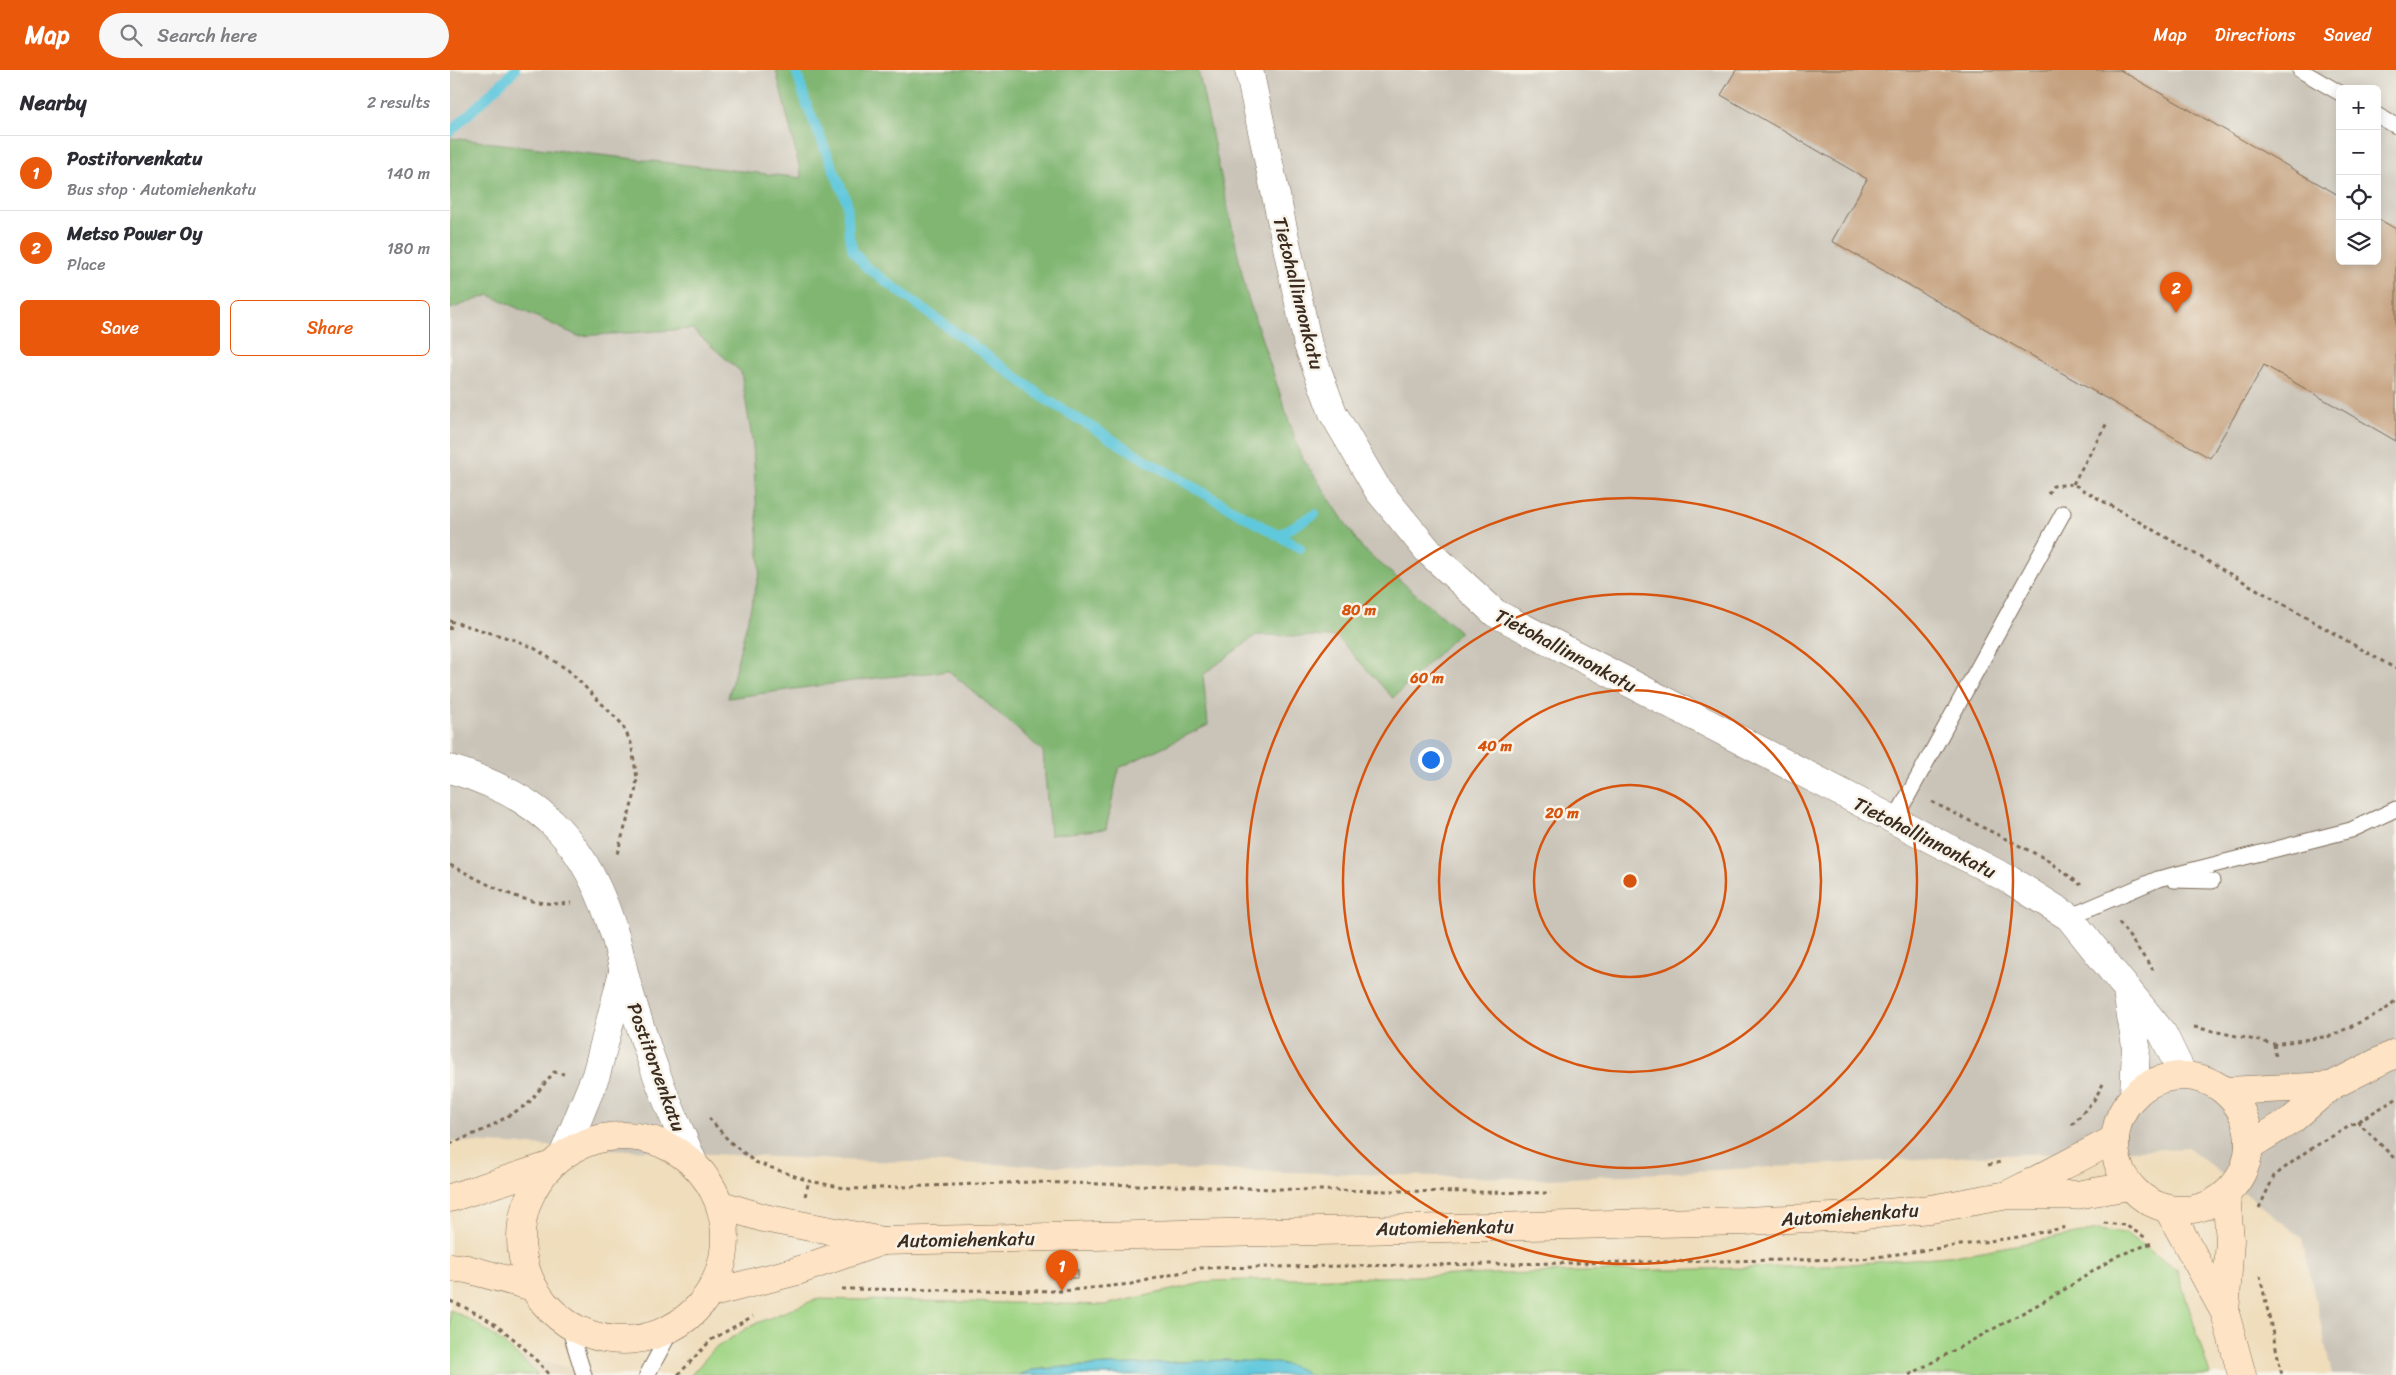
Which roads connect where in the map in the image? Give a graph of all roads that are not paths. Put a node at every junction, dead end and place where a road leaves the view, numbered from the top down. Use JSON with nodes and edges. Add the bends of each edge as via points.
{"nodes":[{"id":1,"x":1250,"y":70,"type":"edge"},
{"id":2,"x":2300,"y":70,"type":"edge"},
{"id":3,"x":2336,"y":91,"type":"edge"},
{"id":4,"x":2381,"y":117,"type":"edge"},
{"id":5,"x":2396,"y":126,"type":"edge"},
{"id":6,"x":2063,"y":513,"type":"dead end"},
{"id":7,"x":450,"y":769,"type":"edge"},
{"id":8,"x":2396,"y":809,"type":"edge"},
{"id":9,"x":1894,"y":821,"type":"junction"},
{"id":10,"x":2158,"y":879,"type":"junction"},
{"id":11,"x":2212,"y":881,"type":"dead end"},
{"id":12,"x":2069,"y":917,"type":"junction"},
{"id":13,"x":623,"y":972,"type":"junction"},
{"id":14,"x":2127,"y":991,"type":"junction"},
{"id":15,"x":2396,"y":1053,"type":"edge"},
{"id":16,"x":2183,"y":1075,"type":"junction"},
{"id":17,"x":2331,"y":1086,"type":"junction"},
{"id":18,"x":2225,"y":1091,"type":"junction"},
{"id":19,"x":2134,"y":1096,"type":"junction"},
{"id":20,"x":2115,"y":1139,"type":"junction"},
{"id":21,"x":2249,"y":1146,"type":"junction"},
{"id":22,"x":557,"y":1159,"type":"junction"},
{"id":23,"x":693,"y":1162,"type":"junction"},
{"id":24,"x":2130,"y":1186,"type":"junction"},
{"id":25,"x":2226,"y":1194,"type":"junction"},
{"id":26,"x":2008,"y":1195,"type":"junction"},
{"id":27,"x":450,"y":1198,"type":"edge"},
{"id":28,"x":721,"y":1205,"type":"junction"},
{"id":29,"x":2168,"y":1209,"type":"junction"},
{"id":30,"x":882,"y":1241,"type":"junction"},
{"id":31,"x":450,"y":1267,"type":"edge"},
{"id":32,"x":533,"y":1288,"type":"junction"},
{"id":33,"x":709,"y":1294,"type":"junction"},
{"id":34,"x":2225,"y":1312,"type":"junction"},
{"id":35,"x":568,"y":1324,"type":"junction"},
{"id":36,"x":673,"y":1328,"type":"junction"},
{"id":37,"x":584,"y":1375,"type":"edge"},
{"id":38,"x":647,"y":1375,"type":"edge"},
{"id":39,"x":2242,"y":1375,"type":"edge"}],
"edges":[{"from":1,"to":9,"type":"street","name":"Tietohallinnonkatu","via":[[1308,345],[1333,413],[1378,490],[1429,552],[1495,613]]},
{"from":2,"to":3,"type":"lane"},
{"from":4,"to":5,"type":"lane"},
{"from":6,"to":9,"type":"lane"},
{"from":7,"to":13,"type":"street","name":"Postitorvenkatu","via":[[499,786],[547,817],[566,835],[602,899]]},
{"from":8,"to":10,"type":"lane","via":[[2350,830]]},
{"from":9,"to":12,"type":"street","name":"Tietohallinnonkatu","via":[[2010,880]]},
{"from":10,"to":11,"type":"lane"},
{"from":10,"to":12,"type":"lane"},
{"from":12,"to":14,"type":"street","name":"Tietohallinnonkatu"},
{"from":13,"to":22,"type":"street","name":"Postitorvenkatu","via":[[596,1075]]},
{"from":13,"to":23,"type":"street","name":"Postitorvenkatu","via":[[655,1070]]},
{"from":14,"to":16,"type":"street","name":"Tietohallinnonkatu","via":[[2163,1034]]},
{"from":14,"to":19,"type":"street","name":"Tietohallinnonkatu","via":[[2136,1046]]},
{"from":15,"to":17,"type":"main road"},
{"from":16,"to":18,"type":"main road","via":[[2205,1080]]},
{"from":16,"to":19,"type":"main road","via":[[2148,1084]]},
{"from":17,"to":18,"type":"main road"},
{"from":17,"to":21,"type":"main road","via":[[2293,1119]]},
{"from":18,"to":21,"type":"main road","via":[[2238,1106],[2247,1125]]},
{"from":19,"to":20,"type":"main road","via":[[2124,1108]]},
{"from":20,"to":24,"type":"main road","via":[[2121,1171]]},
{"from":20,"to":26,"type":"main road","name":"Automiehenkatu"},
{"from":21,"to":25,"type":"main road","via":[[2246,1164]]},
{"from":22,"to":23,"type":"main road","via":[[596,1138],[630,1134],[664,1143]]},
{"from":22,"to":27,"type":"main road"},
{"from":22,"to":32,"type":"main road","via":[[530,1193],[521,1224],[522,1257]]},
{"from":23,"to":28,"type":"main road"},
{"from":24,"to":26,"type":"main road","name":"Automiehenkatu","via":[[2076,1195]]},
{"from":24,"to":29,"type":"main road","via":[[2141,1196]]},
{"from":25,"to":29,"type":"main road","via":[[2209,1205],[2189,1210]]},
{"from":25,"to":34,"type":"main road","via":[[2230,1240]]},
{"from":26,"to":30,"type":"main road","name":"Automiehenkatu","via":[[1931,1209],[1744,1221]]},
{"from":28,"to":30,"type":"main road","name":"Automiehenkatu","via":[[764,1218]]},
{"from":28,"to":33,"type":"main road","via":[[726,1227],[725,1251],[720,1273]]},
{"from":29,"to":34,"type":"main road"},
{"from":30,"to":33,"type":"main road","name":"Automiehenkatu","via":[[797,1272]]},
{"from":31,"to":32,"type":"main road"},
{"from":32,"to":35,"type":"main road","via":[[548,1308]]},
{"from":33,"to":36,"type":"main road"},
{"from":34,"to":39,"type":"main road"},
{"from":35,"to":36,"type":"main road","via":[[593,1335],[620,1340],[647,1338]]},
{"from":35,"to":37,"type":"lane"},
{"from":36,"to":38,"type":"lane"}]}
